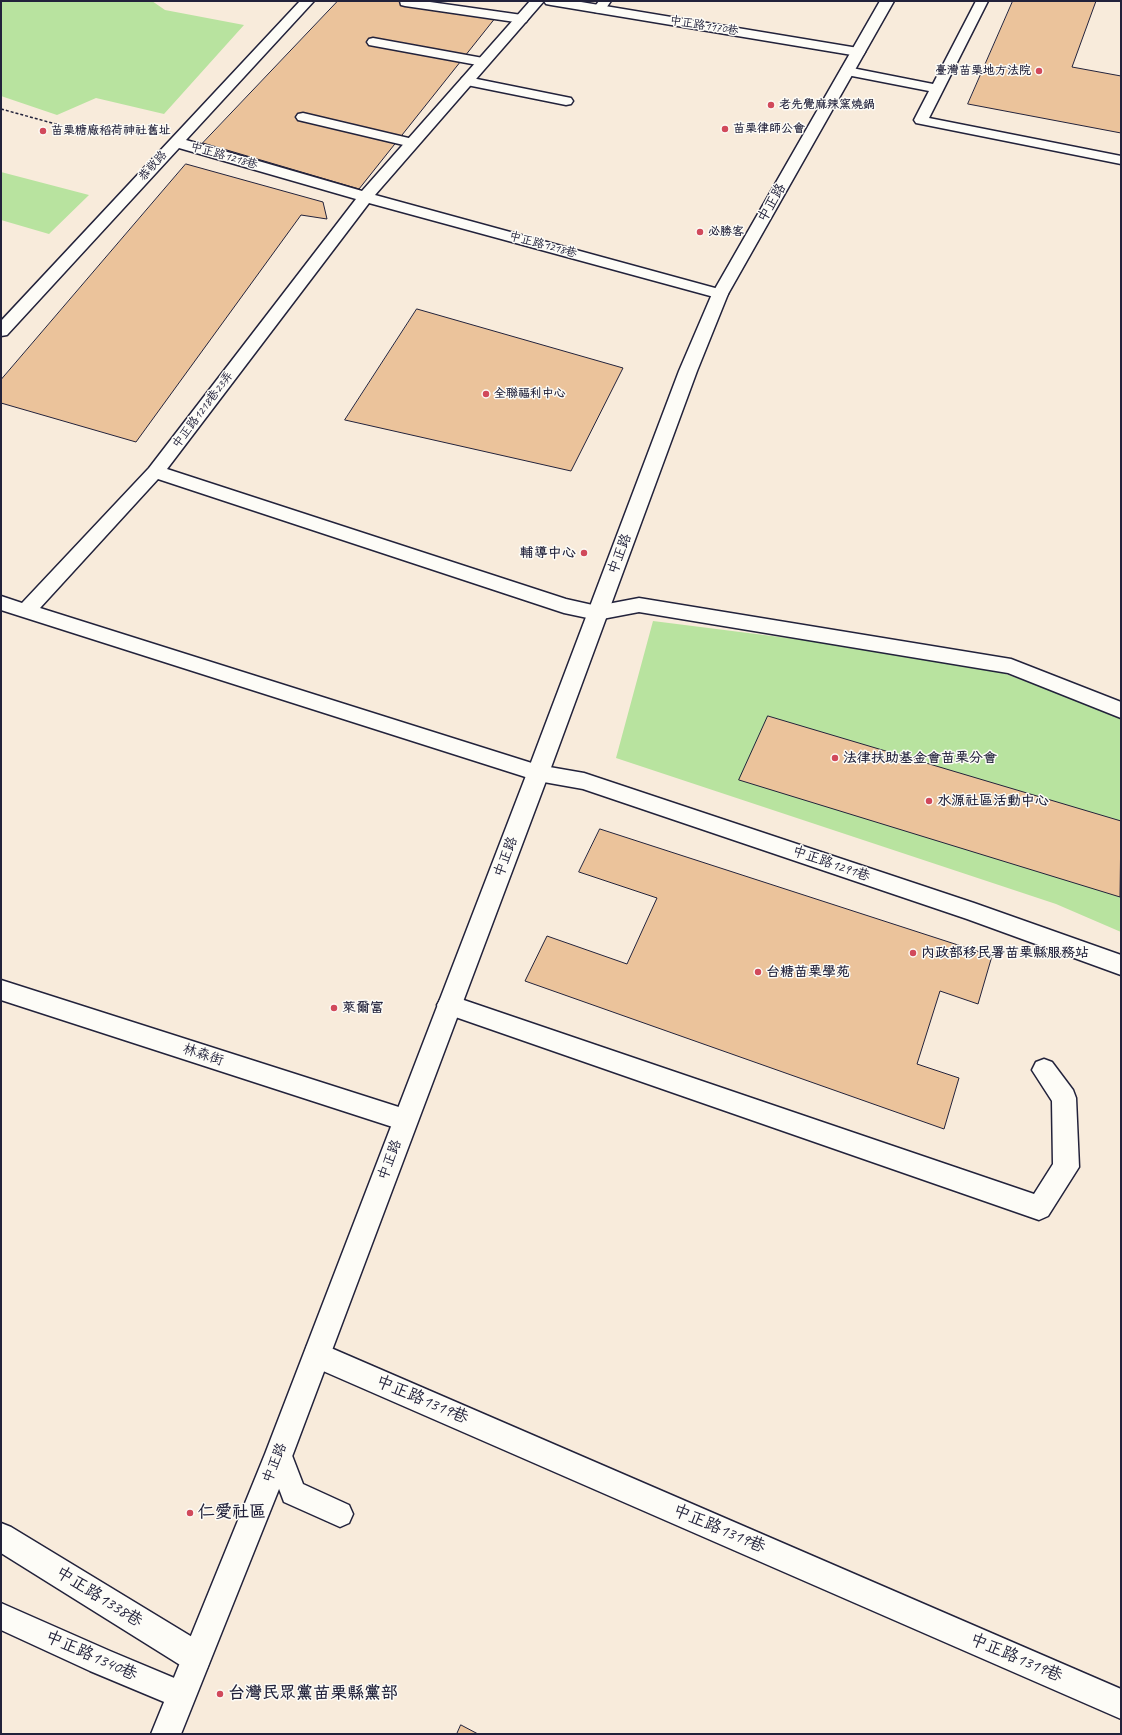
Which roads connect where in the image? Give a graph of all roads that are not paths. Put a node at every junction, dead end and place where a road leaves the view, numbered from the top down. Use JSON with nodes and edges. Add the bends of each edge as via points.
{"nodes":[{"id":1,"x":307,"y":1,"type":"edge"},
{"id":2,"x":537,"y":1,"type":"edge"},
{"id":3,"x":551,"y":1,"type":"edge"},
{"id":4,"x":887,"y":1,"type":"edge"},
{"id":5,"x":982,"y":1,"type":"edge"},
{"id":6,"x":405,"y":2,"type":"dead end"},
{"id":7,"x":602,"y":5,"type":"edge"},
{"id":8,"x":522,"y":19,"type":"junction"},
{"id":9,"x":373,"y":42,"type":"dead end"},
{"id":10,"x":858,"y":52,"type":"junction"},
{"id":11,"x":483,"y":62,"type":"junction"},
{"id":12,"x":847,"y":71,"type":"junction"},
{"id":13,"x":467,"y":81,"type":"junction"},
{"id":14,"x":937,"y":88,"type":"junction"},
{"id":15,"x":566,"y":101,"type":"dead end"},
{"id":16,"x":302,"y":117,"type":"dead end"},
{"id":17,"x":175,"y":142,"type":"junction"},
{"id":18,"x":412,"y":143,"type":"junction"},
{"id":19,"x":1121,"y":160,"type":"edge"},
{"id":20,"x":365,"y":197,"type":"junction"},
{"id":21,"x":720,"y":294,"type":"junction"},
{"id":22,"x":1,"y":331,"type":"edge"},
{"id":23,"x":155,"y":472,"type":"junction"},
{"id":24,"x":1,"y":603,"type":"edge"},
{"id":25,"x":26,"y":611,"type":"junction"},
{"id":26,"x":597,"y":613,"type":"junction"},
{"id":27,"x":1121,"y":710,"type":"edge"},
{"id":28,"x":538,"y":773,"type":"junction"},
{"id":29,"x":1121,"y":965,"type":"edge"},
{"id":30,"x":1,"y":990,"type":"edge"},
{"id":31,"x":449,"y":1006,"type":"junction"},
{"id":32,"x":1044,"y":1070,"type":"dead end"},
{"id":33,"x":405,"y":1120,"type":"junction"},
{"id":34,"x":317,"y":1355,"type":"junction"},
{"id":35,"x":279,"y":1454,"type":"junction"},
{"id":36,"x":340,"y":1514,"type":"dead end"},
{"id":37,"x":1,"y":1537,"type":"edge"},
{"id":38,"x":1,"y":1616,"type":"edge"},
{"id":39,"x":196,"y":1657,"type":"junction"},
{"id":40,"x":181,"y":1695,"type":"junction"},
{"id":41,"x":1121,"y":1704,"type":"edge"},
{"id":42,"x":166,"y":1734,"type":"edge"}],
"edges":[{"from":1,"to":17,"type":"street","name":"恭敬路"},
{"from":2,"to":8,"type":"street"},
{"from":3,"to":7,"type":"street","name":"中正路1170巷"},
{"from":4,"to":10,"type":"street","name":"中正路"},
{"from":5,"to":14,"type":"lane"},
{"from":6,"to":8,"type":"lane"},
{"from":7,"to":10,"type":"street","name":"中正路1170巷"},
{"from":8,"to":11,"type":"street"},
{"from":9,"to":11,"type":"lane"},
{"from":10,"to":12,"type":"street","name":"中正路"},
{"from":11,"to":13,"type":"street"},
{"from":12,"to":14,"type":"lane"},
{"from":12,"to":21,"type":"street","name":"中正路"},
{"from":13,"to":15,"type":"lane"},
{"from":13,"to":18,"type":"street"},
{"from":14,"to":19,"type":"lane","via":[[921,120]]},
{"from":16,"to":18,"type":"lane"},
{"from":17,"to":20,"type":"street","name":"中正路1218巷"},
{"from":17,"to":22,"type":"street","name":"恭敬路"},
{"from":18,"to":20,"type":"street"},
{"from":20,"to":21,"type":"street","name":"中正路1218巷"},
{"from":20,"to":23,"type":"street","name":"中正路1218巷23弄"},
{"from":21,"to":26,"type":"street","name":"中正路","via":[[688,371]]},
{"from":23,"to":25,"type":"street","name":"中正路1218巷23弄"},
{"from":23,"to":26,"type":"street","via":[[564,606]]},
{"from":24,"to":25,"type":"street","name":"中正路1291巷"},
{"from":25,"to":28,"type":"street","name":"中正路1291巷"},
{"from":26,"to":27,"type":"street","via":[[639,605],[1011,666]]},
{"from":26,"to":28,"type":"street","name":"中正路"},
{"from":28,"to":29,"type":"street","name":"中正路1291巷","via":[[584,781],[974,912]]},
{"from":28,"to":31,"type":"street","name":"中正路"},
{"from":30,"to":33,"type":"street","name":"林森街"},
{"from":31,"to":32,"type":"street","via":[[1039,1208],[1066,1167],[1064,1098]]},
{"from":31,"to":33,"type":"street","name":"中正路"},
{"from":33,"to":34,"type":"street","name":"中正路"},
{"from":34,"to":35,"type":"street","name":"中正路"},
{"from":34,"to":41,"type":"street","name":"中正路1319巷"},
{"from":35,"to":36,"type":"lane","via":[[293,1493]]},
{"from":35,"to":39,"type":"street","name":"中正路"},
{"from":37,"to":39,"type":"street","name":"中正路1338巷"},
{"from":38,"to":40,"type":"lane","name":"中正路1340巷"},
{"from":39,"to":40,"type":"street","name":"中正路"},
{"from":40,"to":42,"type":"street","name":"中正路"}]}
